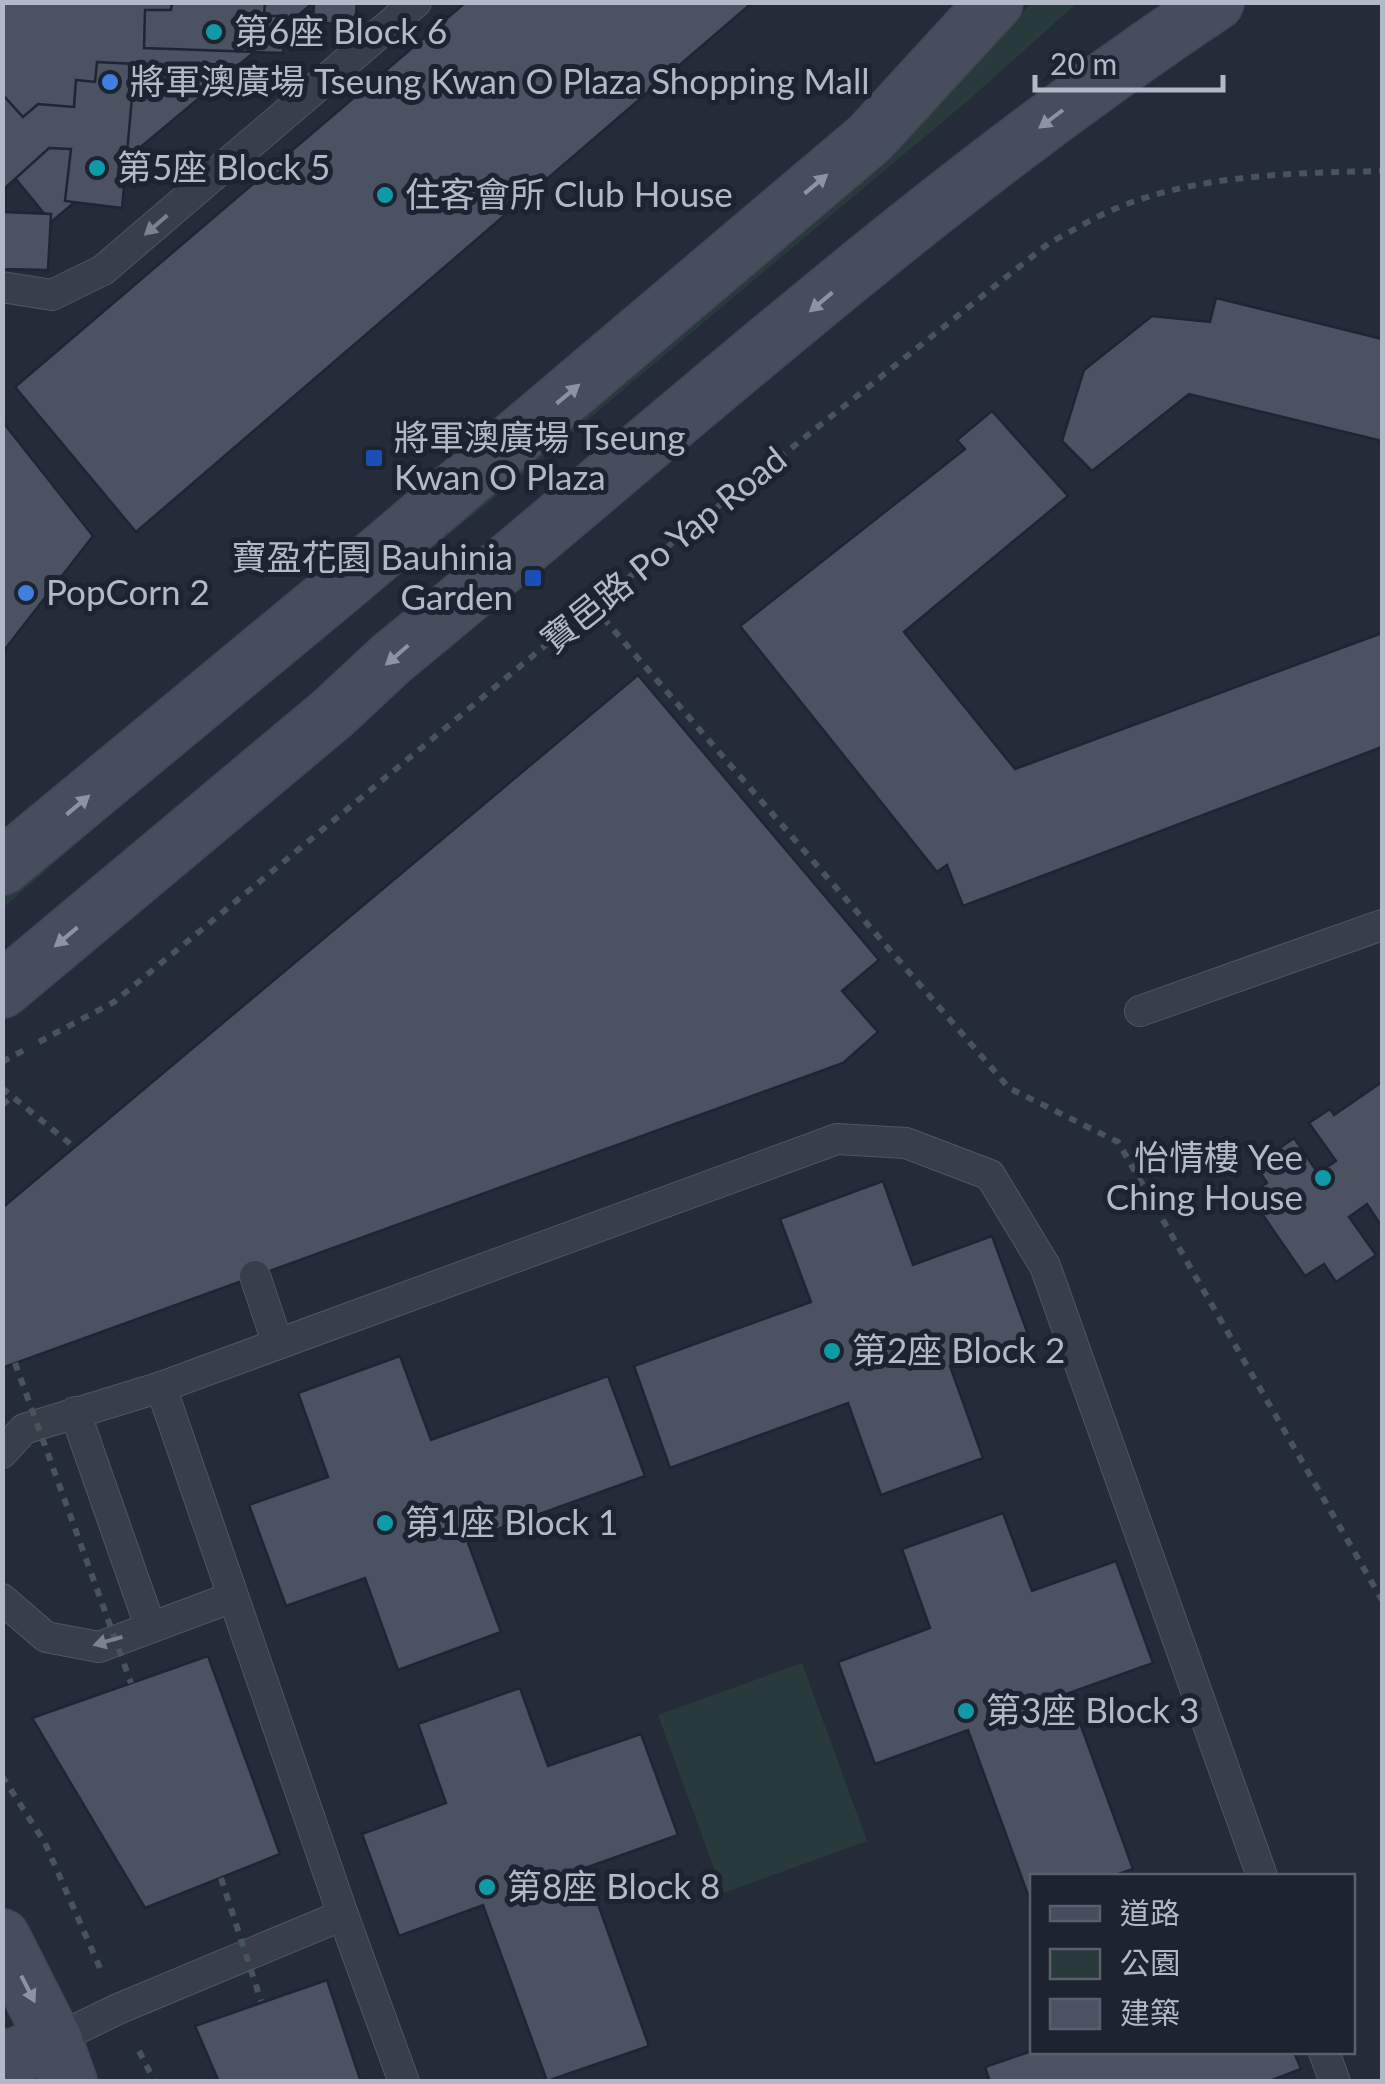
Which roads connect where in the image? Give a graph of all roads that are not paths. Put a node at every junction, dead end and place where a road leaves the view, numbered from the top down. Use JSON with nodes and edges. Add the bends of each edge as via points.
{"nodes":[{"id":1,"x":416,"y":2,"type":"edge"},
{"id":2,"x":994,"y":2,"type":"edge"},
{"id":3,"x":1216,"y":2,"type":"edge"},
{"id":4,"x":2,"y":288,"type":"edge"},
{"id":5,"x":2,"y":867,"type":"edge"},
{"id":6,"x":1382,"y":925,"type":"edge"},
{"id":7,"x":2,"y":990,"type":"edge"},
{"id":8,"x":1140,"y":1012,"type":"dead end"},
{"id":9,"x":255,"y":1276,"type":"dead end"},
{"id":10,"x":277,"y":1342,"type":"junction"},
{"id":11,"x":161,"y":1386,"type":"junction"},
{"id":12,"x":76,"y":1412,"type":"junction"},
{"id":13,"x":2,"y":1452,"type":"edge"},
{"id":14,"x":232,"y":1597,"type":"junction"},
{"id":15,"x":2,"y":1599,"type":"edge"},
{"id":16,"x":150,"y":1626,"type":"junction"},
{"id":17,"x":1261,"y":1874,"type":"edge"},
{"id":18,"x":343,"y":1915,"type":"junction"},
{"id":19,"x":2,"y":1938,"type":"edge"},
{"id":20,"x":1325,"y":2054,"type":"edge"},
{"id":21,"x":2,"y":2057,"type":"edge"},
{"id":22,"x":62,"y":2061,"type":"edge"},
{"id":23,"x":404,"y":2082,"type":"edge"},
{"id":24,"x":1335,"y":2082,"type":"edge"}],
"edges":[{"from":1,"to":4,"type":"lane","one_way":true,"via":[[103,270],[52,294]]},
{"from":5,"to":2,"type":"main road","one_way":true,"via":[[870,138]]},
{"from":3,"to":7,"type":"main road","one_way":true,"via":[[950,194]]},
{"from":6,"to":8,"type":"lane"},
{"from":9,"to":10,"type":"lane"},
{"from":10,"to":11,"type":"lane"},
{"from":10,"to":17,"type":"lane","via":[[837,1139],[906,1143],[990,1175],[1045,1266]]},
{"from":11,"to":12,"type":"lane"},
{"from":11,"to":14,"type":"lane"},
{"from":12,"to":13,"type":"lane","via":[[24,1429]]},
{"from":12,"to":16,"type":"lane"},
{"from":14,"to":16,"type":"lane"},
{"from":14,"to":18,"type":"lane"},
{"from":16,"to":15,"type":"lane","one_way":true,"via":[[99,1646],[81,1644],[46,1637]]},
{"from":18,"to":22,"type":"lane","via":[[118,2009]]},
{"from":18,"to":23,"type":"lane"},
{"from":19,"to":22,"type":"main road","one_way":true},
{"from":20,"to":24,"type":"lane"},
{"from":21,"to":22,"type":"main road"}]}
